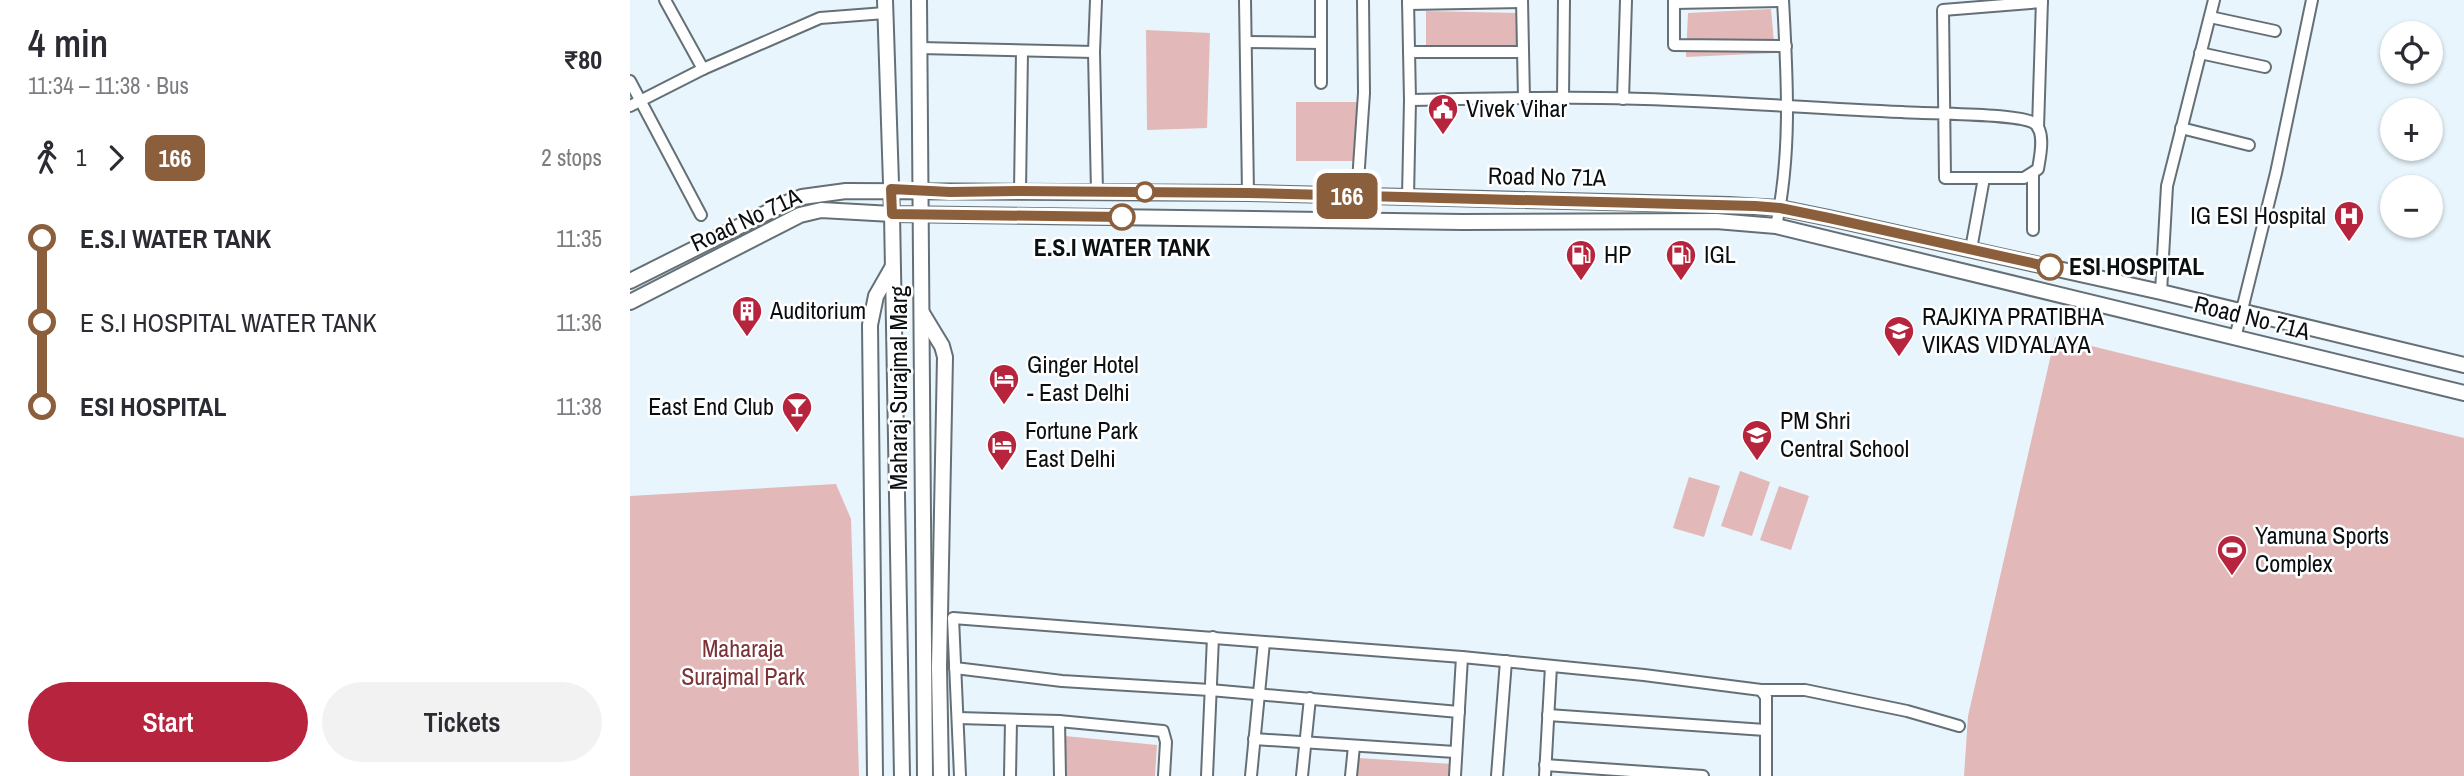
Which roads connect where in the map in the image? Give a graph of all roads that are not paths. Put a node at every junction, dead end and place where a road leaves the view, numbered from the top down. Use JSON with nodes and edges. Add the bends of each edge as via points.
{"nodes":[{"id":1,"x":665,"y":0,"type":"edge"},
{"id":2,"x":919,"y":0,"type":"edge"},
{"id":3,"x":1096,"y":0,"type":"edge"},
{"id":4,"x":1245,"y":0,"type":"edge"},
{"id":5,"x":1321,"y":0,"type":"edge"},
{"id":6,"x":1363,"y":0,"type":"edge"},
{"id":7,"x":1564,"y":0,"type":"edge"},
{"id":8,"x":1626,"y":0,"type":"edge"},
{"id":9,"x":2214,"y":0,"type":"edge"},
{"id":10,"x":2312,"y":0,"type":"edge"},
{"id":11,"x":1522,"y":1,"type":"edge"},
{"id":12,"x":1674,"y":1,"type":"edge"},
{"id":13,"x":1783,"y":1,"type":"edge"},
{"id":14,"x":2042,"y":1,"type":"edge"},
{"id":15,"x":1408,"y":2,"type":"edge"},
{"id":16,"x":885,"y":6,"type":"edge"},
{"id":17,"x":2210,"y":17,"type":"junction"},
{"id":18,"x":2275,"y":31,"type":"dead end"},
{"id":19,"x":1246,"y":43,"type":"junction"},
{"id":20,"x":1321,"y":43,"type":"junction"},
{"id":21,"x":1786,"y":46,"type":"junction"},
{"id":22,"x":920,"y":48,"type":"junction"},
{"id":23,"x":1022,"y":51,"type":"junction"},
{"id":24,"x":1094,"y":52,"type":"junction"},
{"id":25,"x":1409,"y":52,"type":"junction"},
{"id":26,"x":1522,"y":52,"type":"junction"},
{"id":27,"x":2200,"y":53,"type":"junction"},
{"id":28,"x":2265,"y":67,"type":"dead end"},
{"id":29,"x":703,"y":69,"type":"junction"},
{"id":30,"x":630,"y":81,"type":"edge"},
{"id":31,"x":1321,"y":83,"type":"dead end"},
{"id":32,"x":1563,"y":98,"type":"junction"},
{"id":33,"x":1524,"y":99,"type":"junction"},
{"id":34,"x":1623,"y":99,"type":"junction"},
{"id":35,"x":1410,"y":100,"type":"junction"},
{"id":36,"x":635,"y":104,"type":"edge"},
{"id":37,"x":1789,"y":104,"type":"junction"},
{"id":38,"x":1943,"y":114,"type":"junction"},
{"id":39,"x":2038,"y":128,"type":"junction"},
{"id":40,"x":2181,"y":128,"type":"junction"},
{"id":41,"x":2249,"y":145,"type":"dead end"},
{"id":42,"x":2033,"y":174,"type":"junction"},
{"id":43,"x":1984,"y":178,"type":"junction"},
{"id":44,"x":891,"y":189,"type":"junction"},
{"id":45,"x":1020,"y":191,"type":"junction"},
{"id":46,"x":921,"y":192,"type":"junction"},
{"id":47,"x":1097,"y":192,"type":"junction"},
{"id":48,"x":1248,"y":193,"type":"junction"},
{"id":49,"x":1357,"y":196,"type":"junction"},
{"id":50,"x":1408,"y":197,"type":"junction"},
{"id":51,"x":1780,"y":208,"type":"junction"},
{"id":52,"x":892,"y":214,"type":"junction"},
{"id":53,"x":921,"y":214,"type":"junction"},
{"id":54,"x":701,"y":215,"type":"dead end"},
{"id":55,"x":1776,"y":226,"type":"junction"},
{"id":56,"x":2033,"y":230,"type":"dead end"},
{"id":57,"x":1971,"y":250,"type":"junction"},
{"id":58,"x":893,"y":267,"type":"junction"},
{"id":59,"x":630,"y":281,"type":"edge"},
{"id":60,"x":2161,"y":292,"type":"junction"},
{"id":61,"x":630,"y":302,"type":"edge"},
{"id":62,"x":922,"y":312,"type":"junction"},
{"id":63,"x":2241,"y":312,"type":"junction"},
{"id":64,"x":2235,"y":338,"type":"junction"},
{"id":65,"x":2464,"y":365,"type":"edge"},
{"id":66,"x":2464,"y":393,"type":"edge"},
{"id":67,"x":1213,"y":637,"type":"junction"},
{"id":68,"x":1264,"y":642,"type":"junction"},
{"id":69,"x":1462,"y":657,"type":"junction"},
{"id":70,"x":1506,"y":661,"type":"junction"},
{"id":71,"x":1551,"y":666,"type":"junction"},
{"id":72,"x":939,"y":667,"type":"junction"},
{"id":73,"x":923,"y":668,"type":"junction"},
{"id":74,"x":955,"y":668,"type":"junction"},
{"id":75,"x":1210,"y":690,"type":"junction"},
{"id":76,"x":1761,"y":690,"type":"junction"},
{"id":77,"x":1259,"y":695,"type":"junction"},
{"id":78,"x":1310,"y":698,"type":"junction"},
{"id":79,"x":1459,"y":712,"type":"junction"},
{"id":80,"x":1548,"y":715,"type":"junction"},
{"id":81,"x":959,"y":718,"type":"junction"},
{"id":82,"x":1011,"y":720,"type":"junction"},
{"id":83,"x":1059,"y":721,"type":"junction"},
{"id":84,"x":1959,"y":726,"type":"dead end"},
{"id":85,"x":1765,"y":730,"type":"junction"},
{"id":86,"x":1254,"y":739,"type":"junction"},
{"id":87,"x":1305,"y":742,"type":"junction"},
{"id":88,"x":1354,"y":746,"type":"junction"},
{"id":89,"x":1455,"y":752,"type":"junction"},
{"id":90,"x":1545,"y":770,"type":"edge"},
{"id":91,"x":1595,"y":773,"type":"edge"},
{"id":92,"x":1638,"y":773,"type":"edge"},
{"id":93,"x":875,"y":776,"type":"edge"},
{"id":94,"x":902,"y":776,"type":"edge"},
{"id":95,"x":925,"y":776,"type":"edge"},
{"id":96,"x":941,"y":776,"type":"edge"},
{"id":97,"x":960,"y":776,"type":"edge"},
{"id":98,"x":1010,"y":776,"type":"edge"},
{"id":99,"x":1060,"y":776,"type":"edge"},
{"id":100,"x":1164,"y":776,"type":"edge"},
{"id":101,"x":1207,"y":776,"type":"edge"},
{"id":102,"x":1251,"y":776,"type":"edge"},
{"id":103,"x":1302,"y":776,"type":"edge"},
{"id":104,"x":1351,"y":776,"type":"edge"},
{"id":105,"x":1455,"y":776,"type":"edge"},
{"id":106,"x":1497,"y":776,"type":"edge"},
{"id":107,"x":1703,"y":776,"type":"edge"},
{"id":108,"x":1766,"y":776,"type":"edge"}],
"edges":[{"from":1,"to":29,"type":"street"},
{"from":2,"to":22,"type":"street","name":"Maharaj Surajmal Marg"},
{"from":3,"to":24,"type":"street"},
{"from":4,"to":19,"type":"street"},
{"from":5,"to":20,"type":"street"},
{"from":6,"to":49,"type":"street","via":[[1364,93]]},
{"from":7,"to":32,"type":"street"},
{"from":8,"to":34,"type":"street"},
{"from":9,"to":17,"type":"street"},
{"from":10,"to":63,"type":"street"},
{"from":11,"to":15,"type":"street"},
{"from":11,"to":26,"type":"street"},
{"from":12,"to":13,"type":"street"},
{"from":12,"to":21,"type":"street","via":[[1674,45]]},
{"from":13,"to":21,"type":"street"},
{"from":14,"to":38,"type":"street","via":[[1943,10]]},
{"from":14,"to":39,"type":"street"},
{"from":15,"to":25,"type":"street"},
{"from":16,"to":29,"type":"street","via":[[820,18]]},
{"from":16,"to":44,"type":"street","name":"Maharaj Surajmal Marg"},
{"from":17,"to":18,"type":"street"},
{"from":17,"to":27,"type":"street"},
{"from":19,"to":20,"type":"street"},
{"from":19,"to":48,"type":"street"},
{"from":20,"to":31,"type":"street"},
{"from":21,"to":37,"type":"street"},
{"from":22,"to":23,"type":"street"},
{"from":22,"to":46,"type":"street","name":"Maharaj Surajmal Marg"},
{"from":23,"to":24,"type":"street"},
{"from":23,"to":45,"type":"street"},
{"from":24,"to":47,"type":"street"},
{"from":25,"to":26,"type":"street"},
{"from":25,"to":35,"type":"street"},
{"from":26,"to":33,"type":"street"},
{"from":27,"to":28,"type":"street"},
{"from":27,"to":40,"type":"street"},
{"from":29,"to":36,"type":"street"},
{"from":30,"to":36,"type":"street"},
{"from":32,"to":33,"type":"street"},
{"from":32,"to":34,"type":"street"},
{"from":33,"to":35,"type":"street"},
{"from":34,"to":37,"type":"street"},
{"from":35,"to":50,"type":"street"},
{"from":36,"to":54,"type":"street"},
{"from":37,"to":38,"type":"street"},
{"from":37,"to":51,"type":"street"},
{"from":38,"to":39,"type":"street","via":[[2006,117]]},
{"from":38,"to":43,"type":"street","via":[[1945,178]]},
{"from":39,"to":42,"type":"street","via":[[2040,157]]},
{"from":40,"to":41,"type":"street"},
{"from":40,"to":60,"type":"street","via":[[2167,186]]},
{"from":42,"to":43,"type":"street"},
{"from":42,"to":56,"type":"street"},
{"from":43,"to":57,"type":"street"},
{"from":44,"to":46,"type":"street","name":"Road No 71A"},
{"from":44,"to":52,"type":"street","name":"Maharaj Surajmal Marg"},
{"from":44,"to":59,"type":"street","name":"Road No 71A","via":[[802,197]]},
{"from":45,"to":46,"type":"street","name":"Road No 71A"},
{"from":45,"to":47,"type":"street","name":"Road No 71A"},
{"from":46,"to":53,"type":"street","name":"Maharaj Surajmal Marg"},
{"from":47,"to":48,"type":"street","name":"Road No 71A"},
{"from":48,"to":49,"type":"street","name":"Road No 71A"},
{"from":49,"to":50,"type":"street","name":"Road No 71A"},
{"from":50,"to":51,"type":"street","name":"Road No 71A"},
{"from":51,"to":55,"type":"street"},
{"from":51,"to":57,"type":"street","name":"Road No 71A"},
{"from":52,"to":53,"type":"street","name":"Road No 71A"},
{"from":52,"to":58,"type":"street","name":"Maharaj Surajmal Marg"},
{"from":52,"to":61,"type":"street","name":"Road No 71A","via":[[821,211],[800,215]]},
{"from":53,"to":55,"type":"street","name":"Road No 71A","via":[[1716,221]]},
{"from":53,"to":62,"type":"street","name":"Maharaj Surajmal Marg"},
{"from":55,"to":64,"type":"street","name":"Road No 71A"},
{"from":57,"to":60,"type":"street","name":"Road No 71A"},
{"from":58,"to":93,"type":"street","name":"Maharaj Surajmal Marg","via":[[876,296],[870,325]]},
{"from":58,"to":94,"type":"street","name":"Maharaj Surajmal Marg"},
{"from":60,"to":63,"type":"street","name":"Road No 71A"},
{"from":62,"to":72,"type":"street","via":[[945,357]]},
{"from":62,"to":73,"type":"street","name":"Maharaj Surajmal Marg"},
{"from":63,"to":64,"type":"street"},
{"from":63,"to":65,"type":"street","name":"Road No 71A"},
{"from":64,"to":66,"type":"street","name":"Road No 71A"},
{"from":67,"to":68,"type":"street"},
{"from":67,"to":74,"type":"street","via":[[953,618]]},
{"from":67,"to":75,"type":"street"},
{"from":68,"to":69,"type":"street"},
{"from":68,"to":77,"type":"street"},
{"from":69,"to":70,"type":"street"},
{"from":69,"to":79,"type":"street"},
{"from":70,"to":71,"type":"street"},
{"from":70,"to":106,"type":"street"},
{"from":71,"to":76,"type":"street"},
{"from":71,"to":80,"type":"street"},
{"from":72,"to":73,"type":"street"},
{"from":72,"to":96,"type":"street"},
{"from":73,"to":95,"type":"street","name":"Maharaj Surajmal Marg"},
{"from":74,"to":75,"type":"street","via":[[1062,681]]},
{"from":74,"to":81,"type":"street"},
{"from":75,"to":77,"type":"street"},
{"from":75,"to":101,"type":"street"},
{"from":76,"to":84,"type":"street","via":[[1805,690]]},
{"from":76,"to":85,"type":"street","via":[[1766,697]]},
{"from":77,"to":78,"type":"street"},
{"from":77,"to":86,"type":"street"},
{"from":78,"to":79,"type":"street"},
{"from":78,"to":87,"type":"street"},
{"from":79,"to":89,"type":"street"},
{"from":80,"to":85,"type":"street"},
{"from":80,"to":90,"type":"street"},
{"from":81,"to":82,"type":"street"},
{"from":81,"to":97,"type":"street"},
{"from":82,"to":83,"type":"street"},
{"from":82,"to":98,"type":"street"},
{"from":83,"to":99,"type":"street"},
{"from":83,"to":100,"type":"street","via":[[1164,731]]},
{"from":85,"to":108,"type":"street"},
{"from":86,"to":87,"type":"street"},
{"from":86,"to":102,"type":"street"},
{"from":87,"to":88,"type":"street"},
{"from":87,"to":103,"type":"street"},
{"from":88,"to":89,"type":"street"},
{"from":88,"to":104,"type":"street"},
{"from":89,"to":105,"type":"street"},
{"from":90,"to":91,"type":"street"},
{"from":91,"to":92,"type":"street"},
{"from":92,"to":107,"type":"street"}]}
